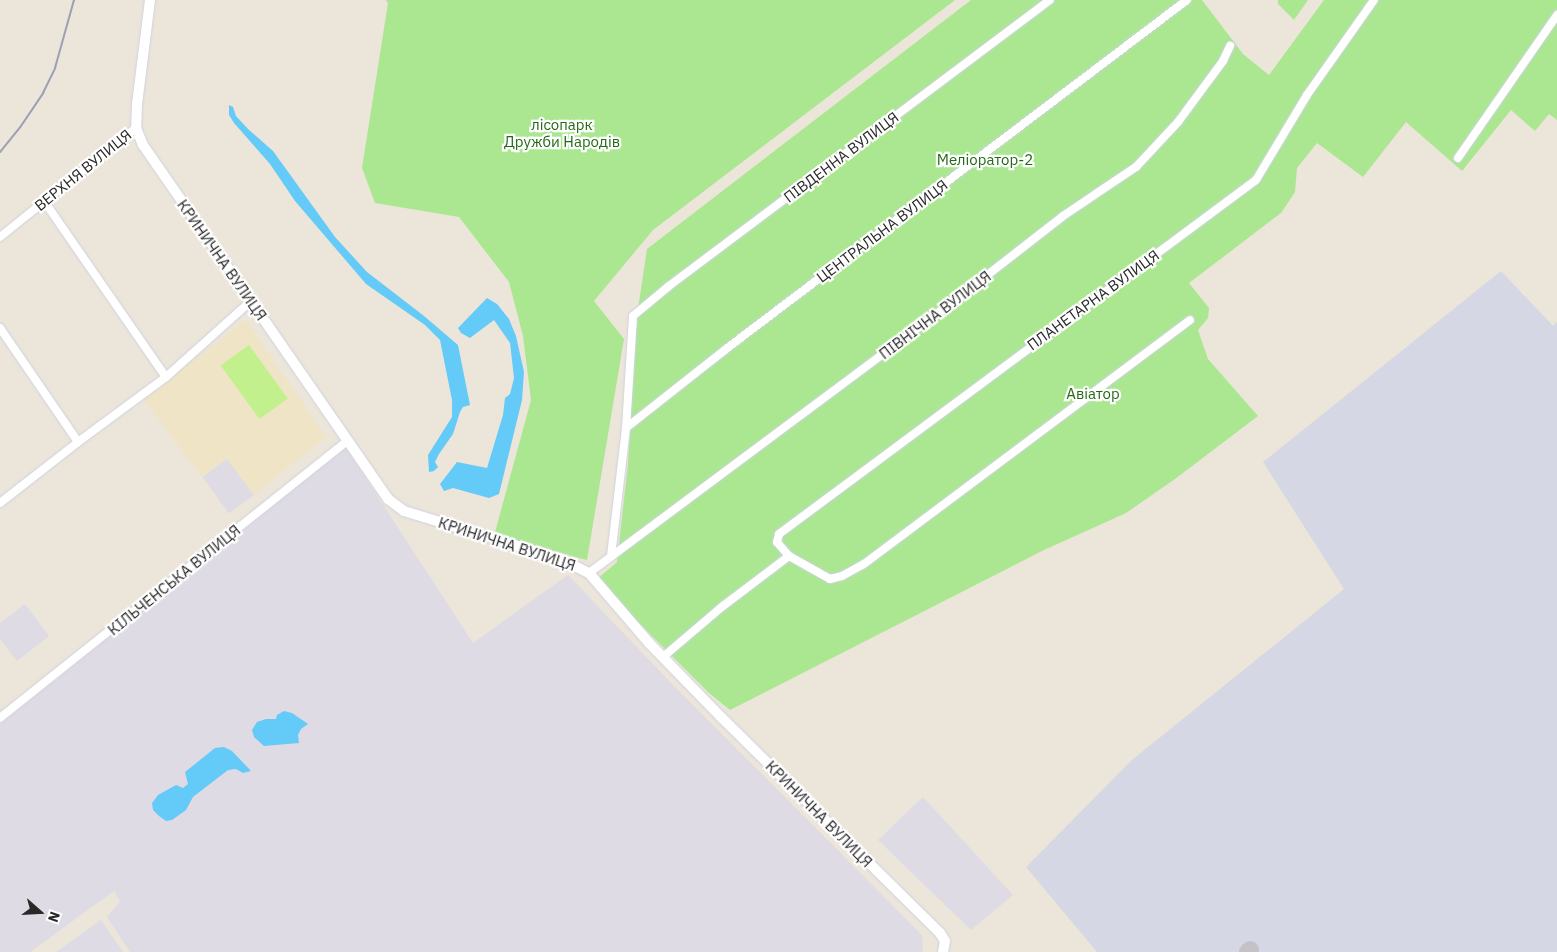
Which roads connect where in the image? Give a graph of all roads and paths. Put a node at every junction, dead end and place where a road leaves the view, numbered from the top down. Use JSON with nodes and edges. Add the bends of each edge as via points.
{"nodes":[{"id":1,"x":150,"y":0,"type":"edge"},
{"id":2,"x":1050,"y":0,"type":"edge"},
{"id":3,"x":1187,"y":0,"type":"edge"},
{"id":4,"x":1374,"y":0,"type":"edge"},
{"id":5,"x":1557,"y":15,"type":"edge"},
{"id":6,"x":1230,"y":46,"type":"dead end"},
{"id":7,"x":136,"y":128,"type":"junction"},
{"id":8,"x":1458,"y":158,"type":"dead end"},
{"id":9,"x":44,"y":201,"type":"junction"},
{"id":10,"x":0,"y":236,"type":"edge"},
{"id":11,"x":251,"y":301,"type":"junction"},
{"id":12,"x":1190,"y":320,"type":"dead end"},
{"id":13,"x":0,"y":328,"type":"edge"},
{"id":14,"x":166,"y":377,"type":"junction"},
{"id":15,"x":626,"y":428,"type":"junction"},
{"id":16,"x":347,"y":441,"type":"junction"},
{"id":17,"x":78,"y":442,"type":"junction"},
{"id":18,"x":0,"y":503,"type":"edge"},
{"id":19,"x":611,"y":556,"type":"junction"},
{"id":20,"x":789,"y":556,"type":"junction"},
{"id":21,"x":589,"y":573,"type":"junction"},
{"id":22,"x":663,"y":657,"type":"junction"},
{"id":23,"x":0,"y":718,"type":"edge"},
{"id":24,"x":944,"y":951,"type":"edge"}],
"edges":[{"from":1,"to":7,"type":"street","name":"ВЕРХНЯ ВУЛИЦЯ"},
{"from":2,"to":15,"type":"street","name":"ПІВДЕННА ВУЛИЦЯ","via":[[633,316]]},
{"from":3,"to":15,"type":"street","name":"ЦЕНТРАЛЬНА ВУЛИЦЯ","via":[[742,336]]},
{"from":4,"to":20,"type":"street","name":"ПЛАНЕТАРНА ВУЛИЦЯ","via":[[1307,95],[1256,180],[779,534],[777,542]]},
{"from":5,"to":8,"type":"street"},
{"from":6,"to":19,"type":"street","name":"ПІВНІЧНА ВУЛИЦЯ","via":[[1223,61],[1178,122],[1136,167],[1063,216],[947,307]]},
{"from":7,"to":9,"type":"street","name":"ВЕРХНЯ ВУЛИЦЯ"},
{"from":7,"to":11,"type":"street","name":"КРИНИЧНА ВУЛИЦЯ","via":[[143,145]]},
{"from":9,"to":10,"type":"street","name":"ВЕРХНЯ ВУЛИЦЯ"},
{"from":9,"to":14,"type":"street"},
{"from":11,"to":14,"type":"street"},
{"from":11,"to":16,"type":"street","name":"КРИНИЧНА ВУЛИЦЯ"},
{"from":12,"to":20,"type":"street","via":[[864,564],[830,579]]},
{"from":13,"to":17,"type":"street"},
{"from":14,"to":17,"type":"street"},
{"from":15,"to":19,"type":"street"},
{"from":16,"to":21,"type":"street","name":"КРИНИЧНА ВУЛИЦЯ","via":[[388,499],[404,511],[563,560]]},
{"from":16,"to":23,"type":"street","name":"КІЛЬЧЕНСЬКА ВУЛИЦЯ"},
{"from":17,"to":18,"type":"street"},
{"from":19,"to":21,"type":"street","name":"ПІВНІЧНА ВУЛИЦЯ"},
{"from":20,"to":22,"type":"street"},
{"from":21,"to":22,"type":"street","name":"КРИНИЧНА ВУЛИЦЯ"},
{"from":22,"to":24,"type":"street","name":"КРИНИЧНА ВУЛИЦЯ","via":[[940,932],[945,941]]}]}
